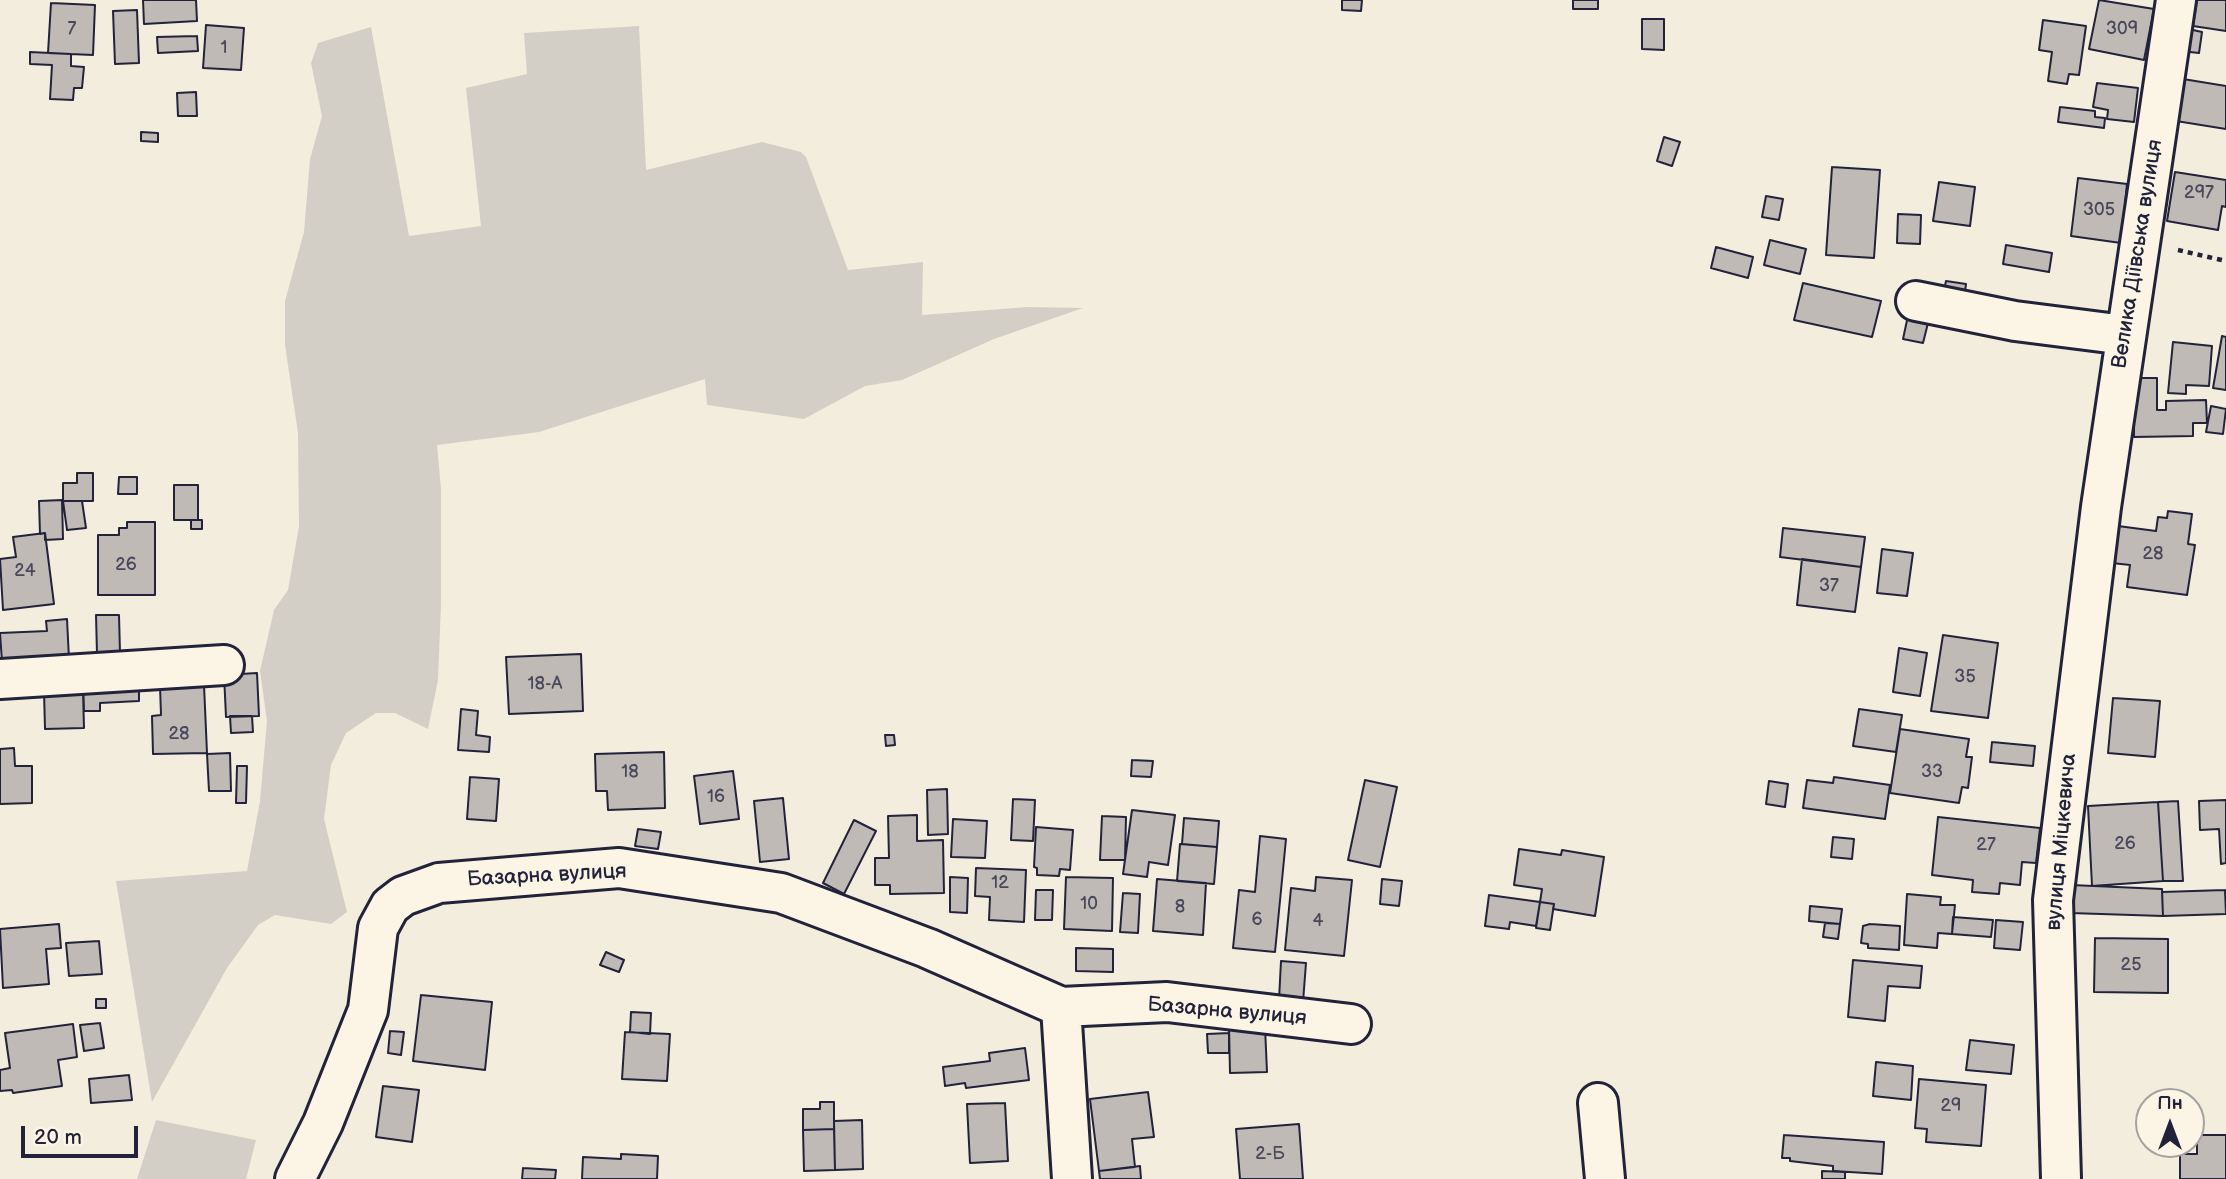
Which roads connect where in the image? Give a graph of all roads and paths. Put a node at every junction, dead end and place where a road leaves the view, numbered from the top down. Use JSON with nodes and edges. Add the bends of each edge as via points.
{"nodes":[{"id":1,"x":2176,"y":0,"type":"edge"},
{"id":2,"x":2140,"y":241,"type":"junction"},
{"id":3,"x":2226,"y":261,"type":"edge"},
{"id":4,"x":1916,"y":302,"type":"dead end"},
{"id":5,"x":2125,"y":335,"type":"junction"},
{"id":6,"x":2102,"y":507,"type":"joint"},
{"id":7,"x":224,"y":665,"type":"dead end"},
{"id":8,"x":0,"y":679,"type":"edge"},
{"id":9,"x":1061,"y":1007,"type":"junction"},
{"id":10,"x":1351,"y":1024,"type":"dead end"},
{"id":11,"x":1598,"y":1103,"type":"dead end"},
{"id":12,"x":295,"y":1179,"type":"edge"},
{"id":13,"x":1072,"y":1179,"type":"edge"},
{"id":14,"x":1605,"y":1179,"type":"edge"},
{"id":15,"x":2061,"y":1179,"type":"edge"}],
"edges":[{"from":1,"to":2,"type":"street","name":"Велика Діївська вулиця"},
{"from":2,"to":3,"type":"path"},
{"from":2,"to":5,"type":"street","name":"Велика Діївська вулиця"},
{"from":4,"to":5,"type":"street"},
{"from":5,"to":6,"type":"street","name":"Велика Діївська вулиця"},
{"from":6,"to":15,"type":"street","name":"вулиця Міцкевича","via":[[2053,900]]},
{"from":7,"to":8,"type":"street"},
{"from":9,"to":10,"type":"street","name":"Базарна вулиця","via":[[1167,1002]]},
{"from":9,"to":12,"type":"street","name":"Базарна вулиця","via":[[927,948],[780,893],[619,868],[439,883],[403,896],[390,906],[378,928],[368,1010]]},
{"from":9,"to":13,"type":"street"},
{"from":11,"to":14,"type":"street"}]}
